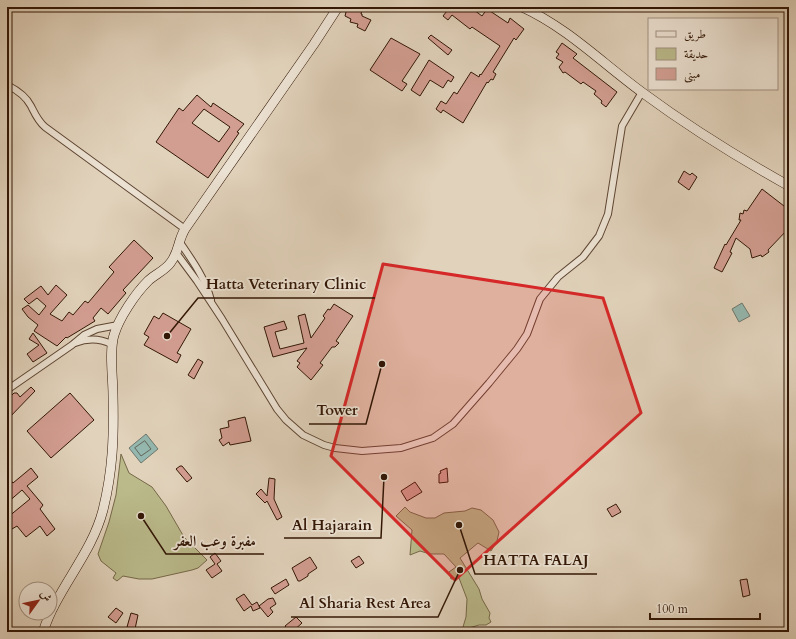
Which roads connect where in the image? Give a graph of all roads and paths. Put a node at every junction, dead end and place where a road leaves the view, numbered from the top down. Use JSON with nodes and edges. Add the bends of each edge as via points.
{"nodes":[{"id":1,"x":338,"y":7,"type":"edge"},
{"id":2,"x":522,"y":7,"type":"edge"},
{"id":3,"x":7,"y":85,"type":"edge"},
{"id":4,"x":642,"y":92,"type":"junction"},
{"id":5,"x":789,"y":186,"type":"edge"},
{"id":6,"x":185,"y":229,"type":"junction"},
{"id":7,"x":179,"y":241,"type":"junction"},
{"id":8,"x":177,"y":254,"type":"junction"},
{"id":9,"x":212,"y":304,"type":"junction"},
{"id":10,"x":118,"y":325,"type":"junction"},
{"id":11,"x":111,"y":344,"type":"junction"},
{"id":12,"x":72,"y":345,"type":"junction"},
{"id":13,"x":7,"y":390,"type":"edge"},
{"id":14,"x":43,"y":632,"type":"edge"}],
"edges":[{"from":1,"to":6,"type":"main road"},
{"from":2,"to":4,"type":"main road","via":[[574,37]]},
{"from":3,"to":6,"type":"street","via":[[28,101],[45,127]]},
{"from":4,"to":5,"type":"main road","via":[[683,122]]},
{"from":4,"to":9,"type":"street","via":[[622,126],[608,214],[599,236],[583,257],[558,277],[540,298],[527,334],[489,383],[453,424],[432,438],[401,448],[362,451],[324,445],[303,435],[277,409]]},
{"from":6,"to":7,"type":"main road"},
{"from":7,"to":8,"type":"main road"},
{"from":7,"to":9,"type":"street","via":[[200,273]]},
{"from":8,"to":9,"type":"street"},
{"from":8,"to":10,"type":"main road","via":[[162,272],[144,285]]},
{"from":10,"to":11,"type":"main road"},
{"from":10,"to":12,"type":"street","via":[[90,331]]},
{"from":11,"to":12,"type":"street","via":[[93,339]]},
{"from":11,"to":14,"type":"main road","via":[[114,441],[103,512],[87,551],[54,604]]},
{"from":12,"to":13,"type":"street"}]}
